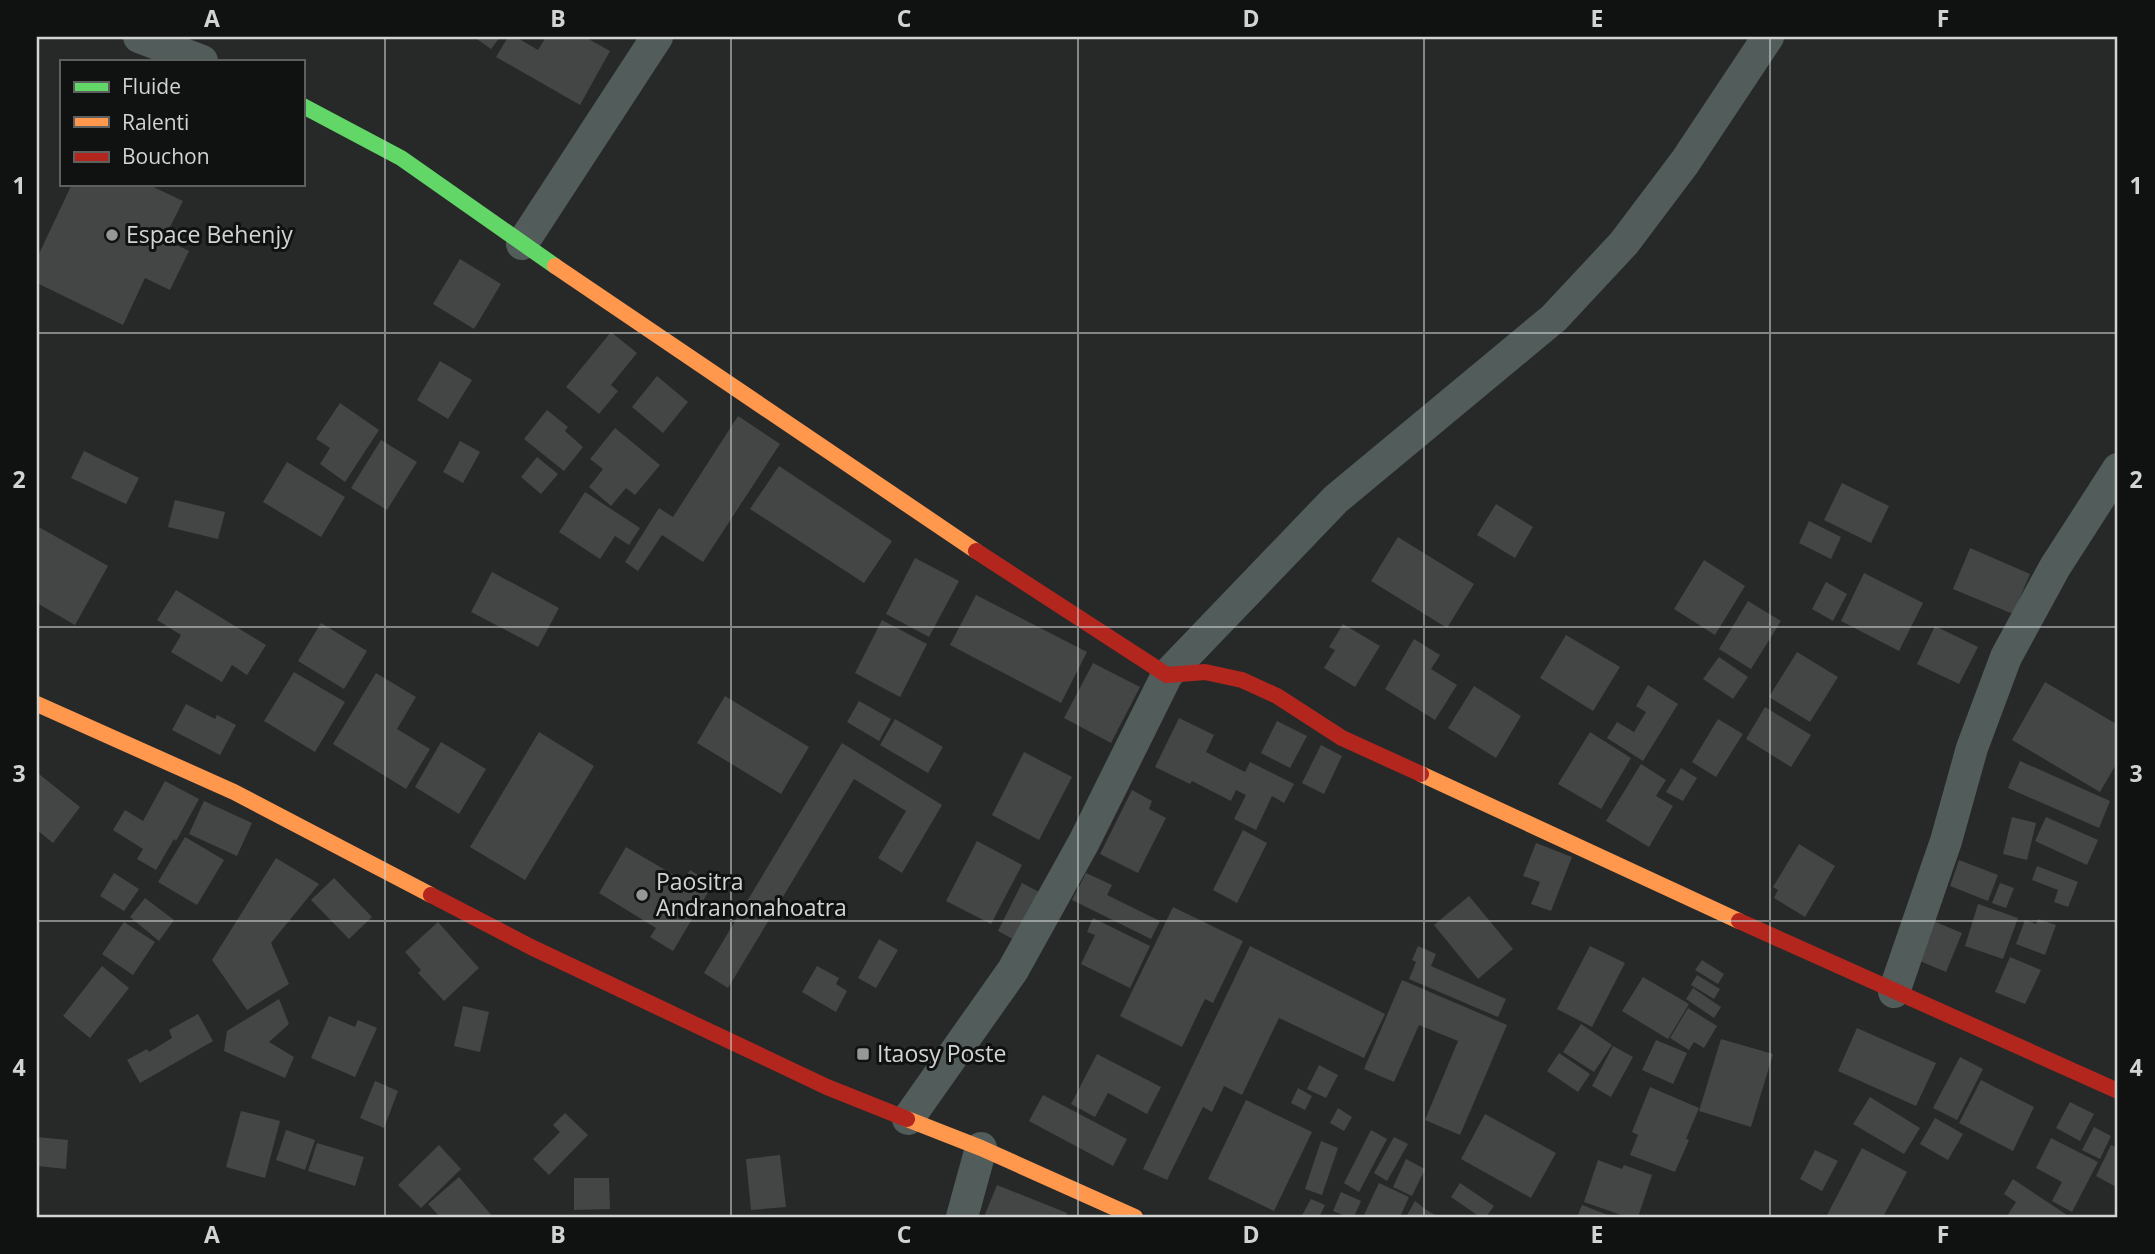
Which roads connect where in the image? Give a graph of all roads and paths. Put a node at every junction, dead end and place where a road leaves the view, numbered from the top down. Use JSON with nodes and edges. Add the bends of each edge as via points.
{"nodes":[{"id":1,"x":139,"y":37,"type":"edge"},
{"id":2,"x":657,"y":37,"type":"edge"},
{"id":3,"x":1768,"y":37,"type":"edge"},
{"id":4,"x":199,"y":60,"type":"edge"},
{"id":5,"x":304,"y":107,"type":"edge"},
{"id":6,"x":522,"y":244,"type":"junction"},
{"id":7,"x":2118,"y":469,"type":"edge"},
{"id":8,"x":1167,"y":675,"type":"junction"},
{"id":9,"x":37,"y":704,"type":"edge"},
{"id":10,"x":1894,"y":992,"type":"junction"},
{"id":11,"x":2118,"y":1091,"type":"edge"},
{"id":12,"x":908,"y":1119,"type":"junction"},
{"id":13,"x":981,"y":1148,"type":"junction"},
{"id":14,"x":962,"y":1217,"type":"edge"},
{"id":15,"x":1135,"y":1217,"type":"edge"}],
"edges":[{"from":1,"to":4,"type":"street"},
{"from":2,"to":6,"type":"street"},
{"from":3,"to":8,"type":"street","via":[[1685,162],[1624,243],[1554,318],[1336,499]]},
{"from":5,"to":6,"type":"street","via":[[401,158]]},
{"from":6,"to":8,"type":"street","via":[[911,509]]},
{"from":7,"to":10,"type":"street","via":[[2055,567],[2006,657]]},
{"from":8,"to":10,"type":"street","via":[[1204,672],[1244,681],[1342,738]]},
{"from":8,"to":12,"type":"street","via":[[1084,842],[1013,970]]},
{"from":9,"to":12,"type":"street","via":[[234,792],[543,953],[827,1087]]},
{"from":10,"to":11,"type":"street"},
{"from":12,"to":13,"type":"street"},
{"from":13,"to":14,"type":"street"},
{"from":13,"to":15,"type":"street"}]}
